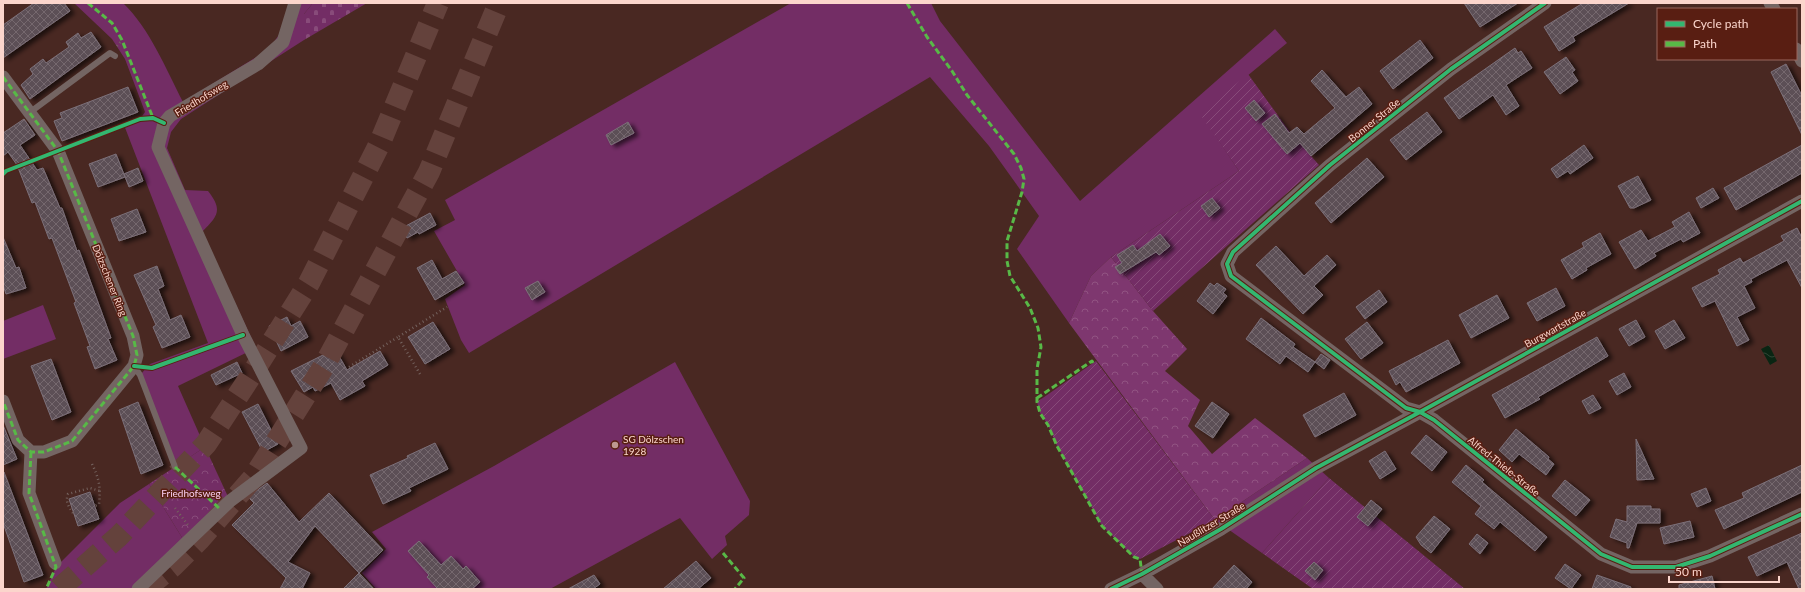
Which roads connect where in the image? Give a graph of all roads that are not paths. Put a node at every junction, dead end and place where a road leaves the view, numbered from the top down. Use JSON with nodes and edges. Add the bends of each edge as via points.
{"nodes":[{"id":1,"x":295,"y":3,"type":"edge"},
{"id":2,"x":1545,"y":3,"type":"edge"},
{"id":3,"x":1797,"y":51,"type":"edge"},
{"id":4,"x":116,"y":56,"type":"dead end"},
{"id":5,"x":1802,"y":61,"type":"edge"},
{"id":6,"x":3,"y":77,"type":"edge"},
{"id":7,"x":29,"y":113,"type":"junction"},
{"id":8,"x":1802,"y":201,"type":"edge"},
{"id":9,"x":1227,"y":264,"type":"joint"},
{"id":10,"x":134,"y":366,"type":"junction"},
{"id":11,"x":3,"y":401,"type":"edge"},
{"id":12,"x":1420,"y":412,"type":"junction"},
{"id":13,"x":31,"y":452,"type":"junction"},
{"id":14,"x":174,"y":467,"type":"dead end"},
{"id":15,"x":1316,"y":468,"type":"joint"},
{"id":16,"x":1802,"y":514,"type":"edge"},
{"id":17,"x":55,"y":564,"type":"dead end"},
{"id":18,"x":1142,"y":574,"type":"junction"},
{"id":19,"x":138,"y":589,"type":"edge"},
{"id":20,"x":1112,"y":589,"type":"edge"},
{"id":21,"x":1157,"y":589,"type":"edge"}],
"edges":[{"from":1,"to":19,"type":"street","name":"Friedhofsweg","via":[[283,42],[258,64],[170,116],[164,122],[158,147],[243,335],[301,448],[230,501]]},
{"from":2,"to":9,"type":"street","name":"Bonner Straße","via":[[1451,69],[1330,165],[1233,252]]},
{"from":3,"to":5,"type":"street"},
{"from":4,"to":7,"type":"lane","via":[[110,53]]},
{"from":6,"to":7,"type":"street","name":"Dölzschener Ring"},
{"from":7,"to":10,"type":"street","name":"Dölzschener Ring","via":[[58,151],[132,336],[137,356]]},
{"from":8,"to":12,"type":"street","name":"Burgwartstraße"},
{"from":9,"to":12,"type":"street","name":"Alfred-Thiele-Straße","via":[[1231,276],[1406,408]]},
{"from":10,"to":13,"type":"street","via":[[72,441],[44,452]]},
{"from":10,"to":14,"type":"lane","via":[[140,375]]},
{"from":11,"to":13,"type":"street","via":[[18,440]]},
{"from":12,"to":15,"type":"street","name":"Burgwartstraße"},
{"from":12,"to":16,"type":"street","name":"Alfred-Thiele-Straße","via":[[1434,420],[1601,554],[1632,567],[1676,567],[1710,556]]},
{"from":13,"to":17,"type":"street","via":[[29,494]]},
{"from":15,"to":18,"type":"street","name":"Naußlitzer Straße","via":[[1221,529]]},
{"from":18,"to":20,"type":"street","name":"Naußlitzer Straße"},
{"from":18,"to":21,"type":"street"}]}
